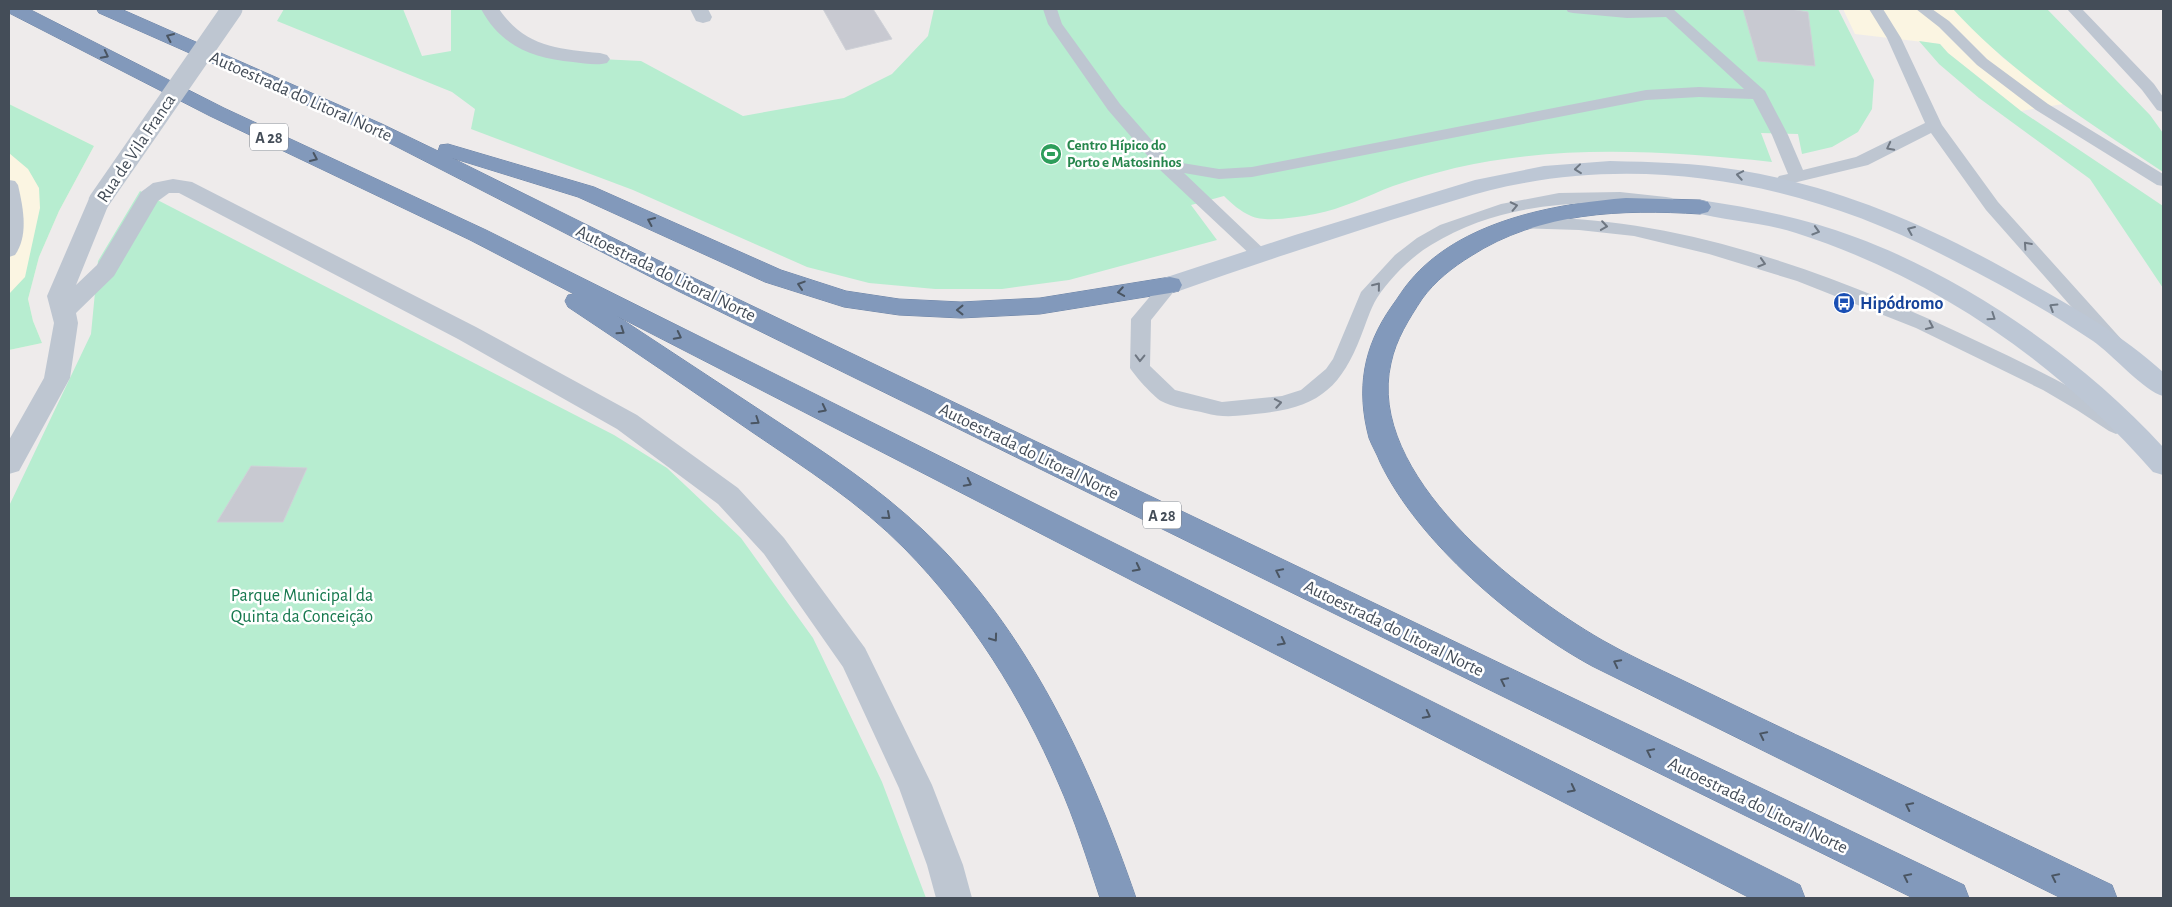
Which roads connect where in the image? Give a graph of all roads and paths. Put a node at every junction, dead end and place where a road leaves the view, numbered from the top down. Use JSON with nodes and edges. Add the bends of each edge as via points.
{"nodes":[{"id":1,"x":15,"y":9,"type":"edge"},
{"id":2,"x":106,"y":9,"type":"edge"},
{"id":3,"x":232,"y":9,"type":"edge"},
{"id":4,"x":490,"y":9,"type":"edge"},
{"id":5,"x":1050,"y":9,"type":"edge"},
{"id":6,"x":1573,"y":9,"type":"edge"},
{"id":7,"x":1876,"y":9,"type":"edge"},
{"id":8,"x":1923,"y":9,"type":"edge"},
{"id":9,"x":2074,"y":9,"type":"edge"},
{"id":10,"x":1667,"y":11,"type":"edge"},
{"id":11,"x":600,"y":59,"type":"dead end"},
{"id":12,"x":2148,"y":87,"type":"junction"},
{"id":13,"x":1759,"y":94,"type":"junction"},
{"id":14,"x":2163,"y":100,"type":"edge"},
{"id":15,"x":2163,"y":107,"type":"edge"},
{"id":16,"x":1934,"y":124,"type":"junction"},
{"id":17,"x":374,"y":128,"type":"junction"},
{"id":18,"x":2078,"y":130,"type":"junction"},
{"id":19,"x":1165,"y":164,"type":"junction"},
{"id":20,"x":1798,"y":178,"type":"junction"},
{"id":21,"x":2163,"y":181,"type":"edge"},
{"id":22,"x":1775,"y":182,"type":"junction"},
{"id":23,"x":9,"y":185,"type":"edge"},
{"id":24,"x":2163,"y":192,"type":"edge"},
{"id":25,"x":1700,"y":208,"type":"junction"},
{"id":26,"x":1521,"y":224,"type":"junction"},
{"id":27,"x":478,"y":235,"type":"junction"},
{"id":28,"x":9,"y":252,"type":"edge"},
{"id":29,"x":1260,"y":254,"type":"junction"},
{"id":30,"x":1170,"y":285,"type":"junction"},
{"id":31,"x":63,"y":311,"type":"junction"},
{"id":32,"x":2118,"y":347,"type":"junction"},
{"id":33,"x":2163,"y":387,"type":"edge"},
{"id":34,"x":2158,"y":458,"type":"edge"},
{"id":35,"x":9,"y":464,"type":"edge"},
{"id":36,"x":954,"y":898,"type":"edge"},
{"id":37,"x":1118,"y":898,"type":"edge"},
{"id":38,"x":1787,"y":898,"type":"edge"},
{"id":39,"x":1951,"y":898,"type":"edge"},
{"id":40,"x":2099,"y":898,"type":"edge"}],
"edges":[{"from":1,"to":27,"type":"highway","number":"A 28","one_way":true,"via":[[216,112]]},
{"from":17,"to":2,"type":"highway","name":"Autoestrada do Litoral Norte","number":"A 28","one_way":true},
{"from":3,"to":31,"type":"street","name":"Rua de Vila Franca","bridge":true,"via":[[99,201],[59,296]]},
{"from":4,"to":11,"type":"street","via":[[498,25],[525,46],[558,55]]},
{"from":5,"to":19,"type":"lane","via":[[1055,24],[1114,106]]},
{"from":6,"to":10,"type":"lane","via":[[1627,14]]},
{"from":7,"to":16,"type":"lane","via":[[1894,38]]},
{"from":8,"to":18,"type":"lane","via":[[1944,24],[1982,62]]},
{"from":9,"to":12,"type":"lane"},
{"from":10,"to":13,"type":"lane"},
{"from":12,"to":14,"type":"lane"},
{"from":12,"to":15,"type":"lane"},
{"from":13,"to":19,"type":"lane","via":[[1698,92],[1646,95],[1252,172],[1219,174]]},
{"from":13,"to":20,"type":"lane"},
{"from":16,"to":20,"type":"lane","one_way":true,"via":[[1862,161]]},
{"from":32,"to":16,"type":"lane","one_way":true,"via":[[1992,206]]},
{"from":30,"to":17,"type":"highway","one_way":true,"via":[[1040,306],[961,310],[899,307],[844,299],[773,276],[586,192]]},
{"from":39,"to":17,"type":"highway","name":"Autoestrada do Litoral Norte","number":"A 28","one_way":true,"via":[[696,289]]},
{"from":18,"to":21,"type":"lane"},
{"from":18,"to":24,"type":"lane"},
{"from":19,"to":29,"type":"lane"},
{"from":20,"to":22,"type":"lane"},
{"from":22,"to":29,"type":"main road","one_way":true,"via":[[1734,174],[1611,165],[1543,173],[1497,181]]},
{"from":32,"to":22,"type":"main road","one_way":true,"via":[[2002,275],[1929,237],[1853,206]]},
{"from":23,"to":28,"type":"lane","via":[[16,210]]},
{"from":25,"to":26,"type":"highway","via":[[1667,204],[1603,206]]},
{"from":30,"to":25,"type":"lane","one_way":true,"via":[[1141,319],[1140,368],[1168,396],[1222,410],[1283,403],[1308,395],[1333,374],[1368,296],[1401,259],[1446,229],[1501,209],[1559,198],[1620,196]]},
{"from":25,"to":34,"type":"main road","one_way":true,"via":[[1761,216],[1830,235],[1930,279],[1981,309],[2037,349],[2116,416]]},
{"from":26,"to":34,"type":"lane","one_way":true,"via":[[1594,224],[1658,235],[1721,250],[1829,285],[1913,318],[2014,367],[2108,420]]},
{"from":40,"to":26,"type":"highway","one_way":true,"via":[[1594,651],[1513,596],[1461,550],[1430,517],[1395,466],[1377,420],[1374,396],[1380,351],[1400,310],[1430,274],[1475,242]]},
{"from":27,"to":37,"type":"highway","one_way":true,"via":[[851,485],[934,560],[1011,661],[1039,712],[1068,766]]},
{"from":27,"to":38,"type":"highway","number":"A 28","one_way":true},
{"from":29,"to":30,"type":"main road"},
{"from":31,"to":35,"type":"street","name":"Rua de Vila Franca","via":[[66,323],[57,378]]},
{"from":31,"to":36,"type":"street","via":[[106,270],[150,197],[159,188],[170,185],[184,187],[467,333],[627,422],[728,496],[774,546],[854,658],[914,786],[945,865]]},
{"from":32,"to":33,"type":"main road"}]}
